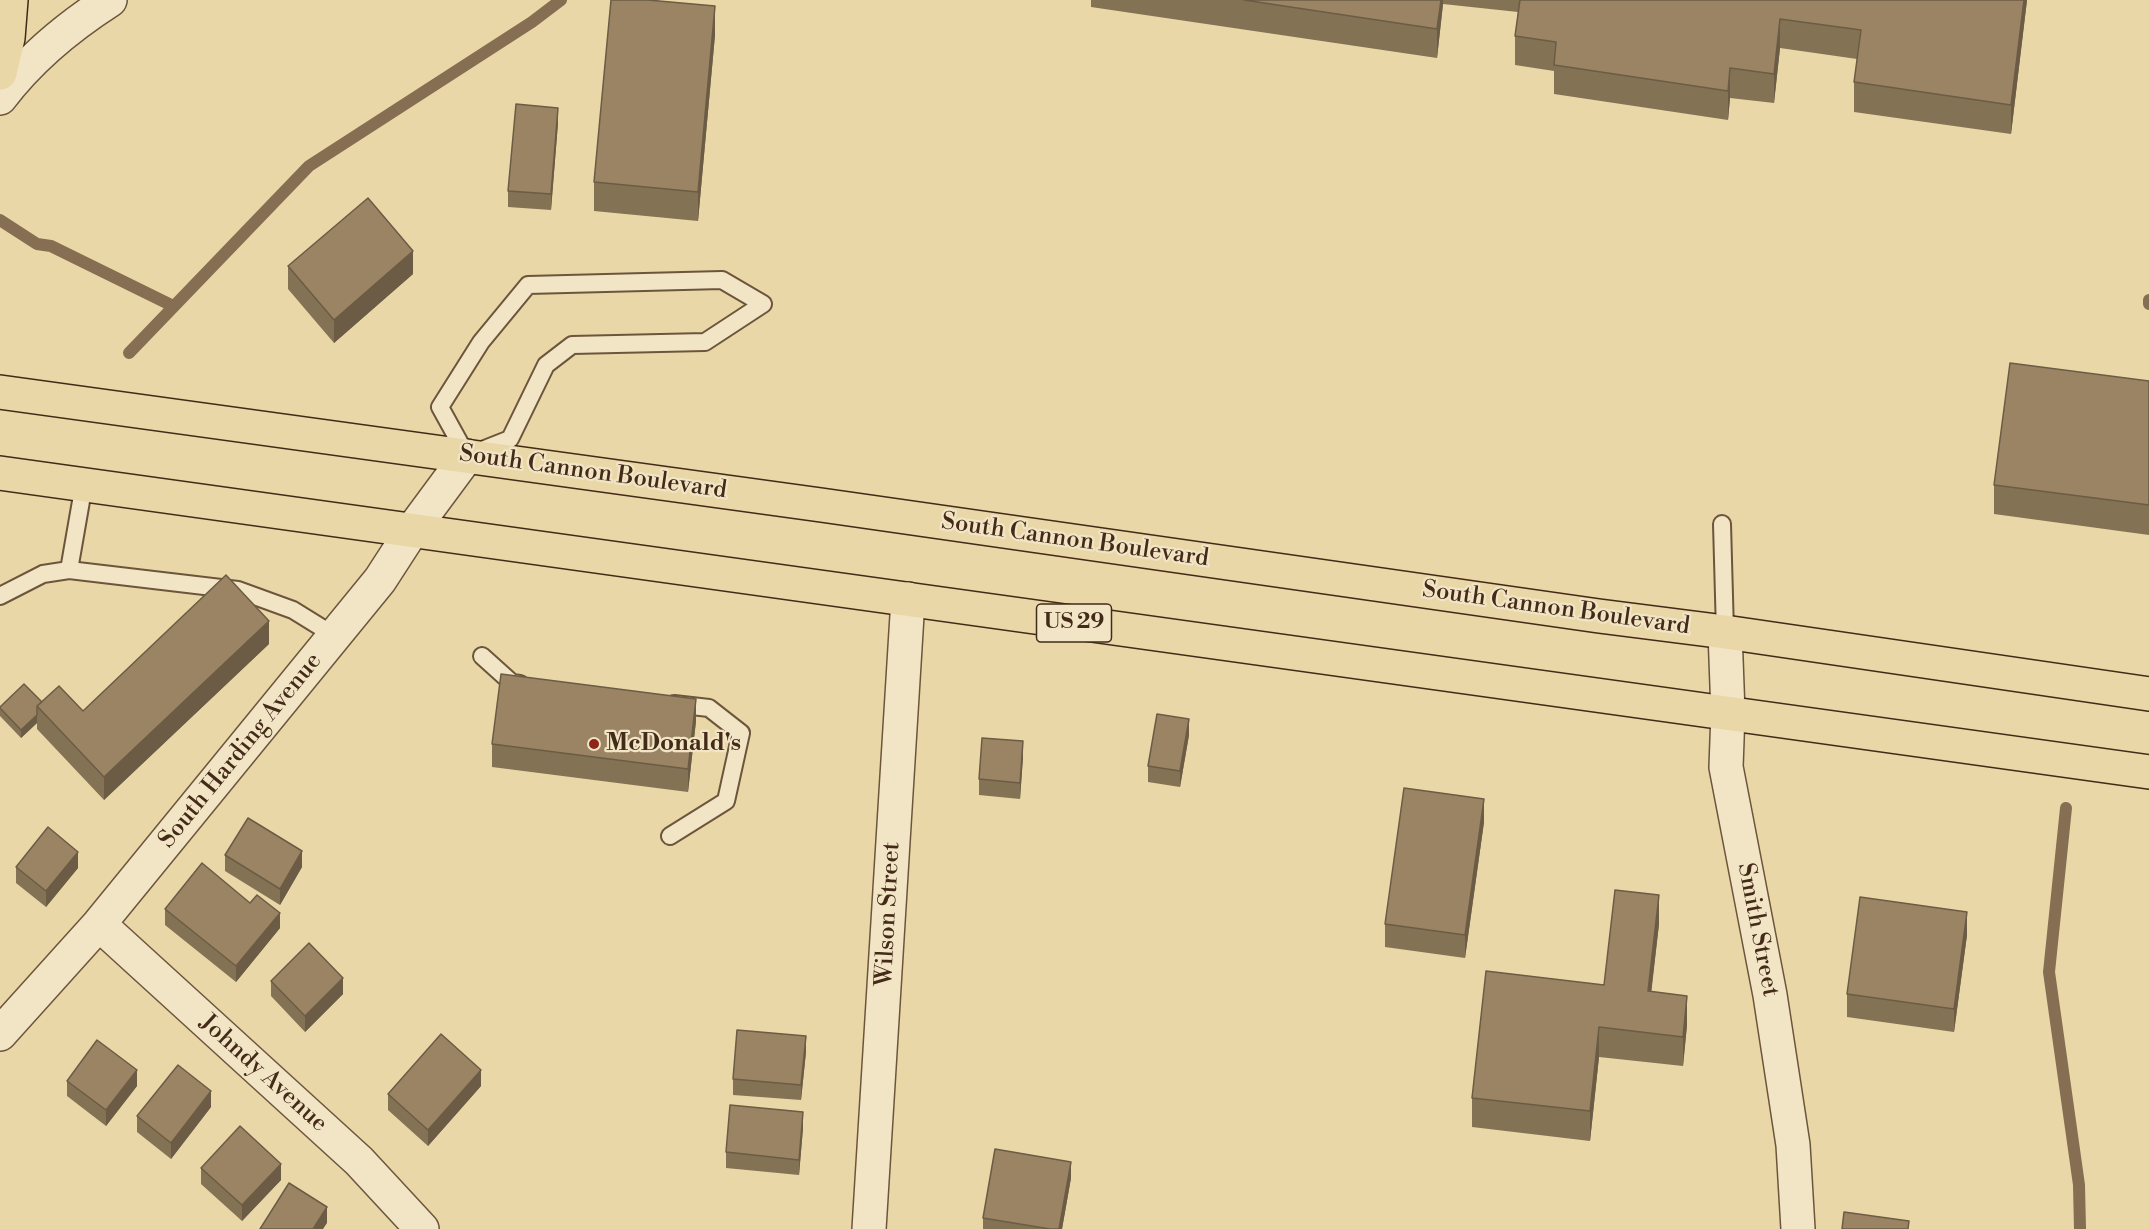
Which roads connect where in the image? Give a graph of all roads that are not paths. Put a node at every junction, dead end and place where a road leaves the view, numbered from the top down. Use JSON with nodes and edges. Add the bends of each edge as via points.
{"nodes":[{"id":1,"x":11,"y":0,"type":"edge"},
{"id":2,"x":110,"y":0,"type":"edge"},
{"id":3,"x":0,"y":73,"type":"edge"},
{"id":4,"x":0,"y":98,"type":"edge"},
{"id":5,"x":9,"y":389,"type":"edge"},
{"id":6,"x":467,"y":456,"type":"junction"},
{"id":7,"x":0,"y":473,"type":"edge"},
{"id":8,"x":84,"y":484,"type":"junction"},
{"id":9,"x":1722,"y":524,"type":"dead end"},
{"id":10,"x":413,"y":529,"type":"junction"},
{"id":11,"x":69,"y":570,"type":"junction"},
{"id":12,"x":0,"y":596,"type":"edge"},
{"id":13,"x":908,"y":599,"type":"junction"},
{"id":14,"x":1725,"y":632,"type":"junction"},
{"id":15,"x":335,"y":636,"type":"junction"},
{"id":16,"x":482,"y":656,"type":"dead end"},
{"id":17,"x":536,"y":686,"type":"edge"},
{"id":18,"x":2149,"y":694,"type":"edge"},
{"id":19,"x":663,"y":702,"type":"edge"},
{"id":20,"x":1728,"y":713,"type":"junction"},
{"id":21,"x":2149,"y":772,"type":"edge"},
{"id":22,"x":670,"y":836,"type":"dead end"},
{"id":23,"x":99,"y":924,"type":"junction"},
{"id":24,"x":0,"y":1034,"type":"edge"},
{"id":25,"x":422,"y":1229,"type":"edge"},
{"id":26,"x":869,"y":1229,"type":"edge"},
{"id":27,"x":1798,"y":1229,"type":"edge"}],
"edges":[{"from":1,"to":3,"type":"main road"},
{"from":2,"to":4,"type":"street","via":[[44,49]]},
{"from":5,"to":6,"type":"main road","name":"South Cannon Boulevard"},
{"from":6,"to":6,"type":"lane","via":[[510,439],[546,365],[572,345],[705,342],[763,304],[722,280],[528,285],[481,342],[440,407]]},
{"from":6,"to":10,"type":"street","name":"South Harding Avenue"},
{"from":6,"to":14,"type":"main road","name":"South Cannon Boulevard"},
{"from":7,"to":8,"type":"main road","number":"US 29"},
{"from":8,"to":10,"type":"main road","number":"US 29"},
{"from":8,"to":11,"type":"lane"},
{"from":9,"to":14,"type":"lane"},
{"from":10,"to":13,"type":"main road","number":"US 29"},
{"from":10,"to":15,"type":"street","name":"South Harding Avenue","via":[[380,580]]},
{"from":11,"to":12,"type":"lane","via":[[43,574]]},
{"from":11,"to":15,"type":"lane","via":[[238,590],[293,610]]},
{"from":13,"to":20,"type":"main road","number":"US 29"},
{"from":13,"to":26,"type":"street","name":"Wilson Street"},
{"from":14,"to":18,"type":"main road","name":"South Cannon Boulevard"},
{"from":14,"to":20,"type":"street","name":"Smith Street"},
{"from":15,"to":23,"type":"street","name":"South Harding Avenue"},
{"from":16,"to":17,"type":"lane","via":[[512,683]]},
{"from":19,"to":22,"type":"lane","via":[[709,708],[741,733],[726,801]]},
{"from":20,"to":21,"type":"main road","number":"US 29"},
{"from":20,"to":27,"type":"street","name":"Smith Street","via":[[1726,767],[1774,1018],[1793,1145]]},
{"from":23,"to":24,"type":"street","name":"South Harding Avenue"},
{"from":23,"to":25,"type":"street","name":"Johndy Avenue","via":[[358,1161]]}]}
